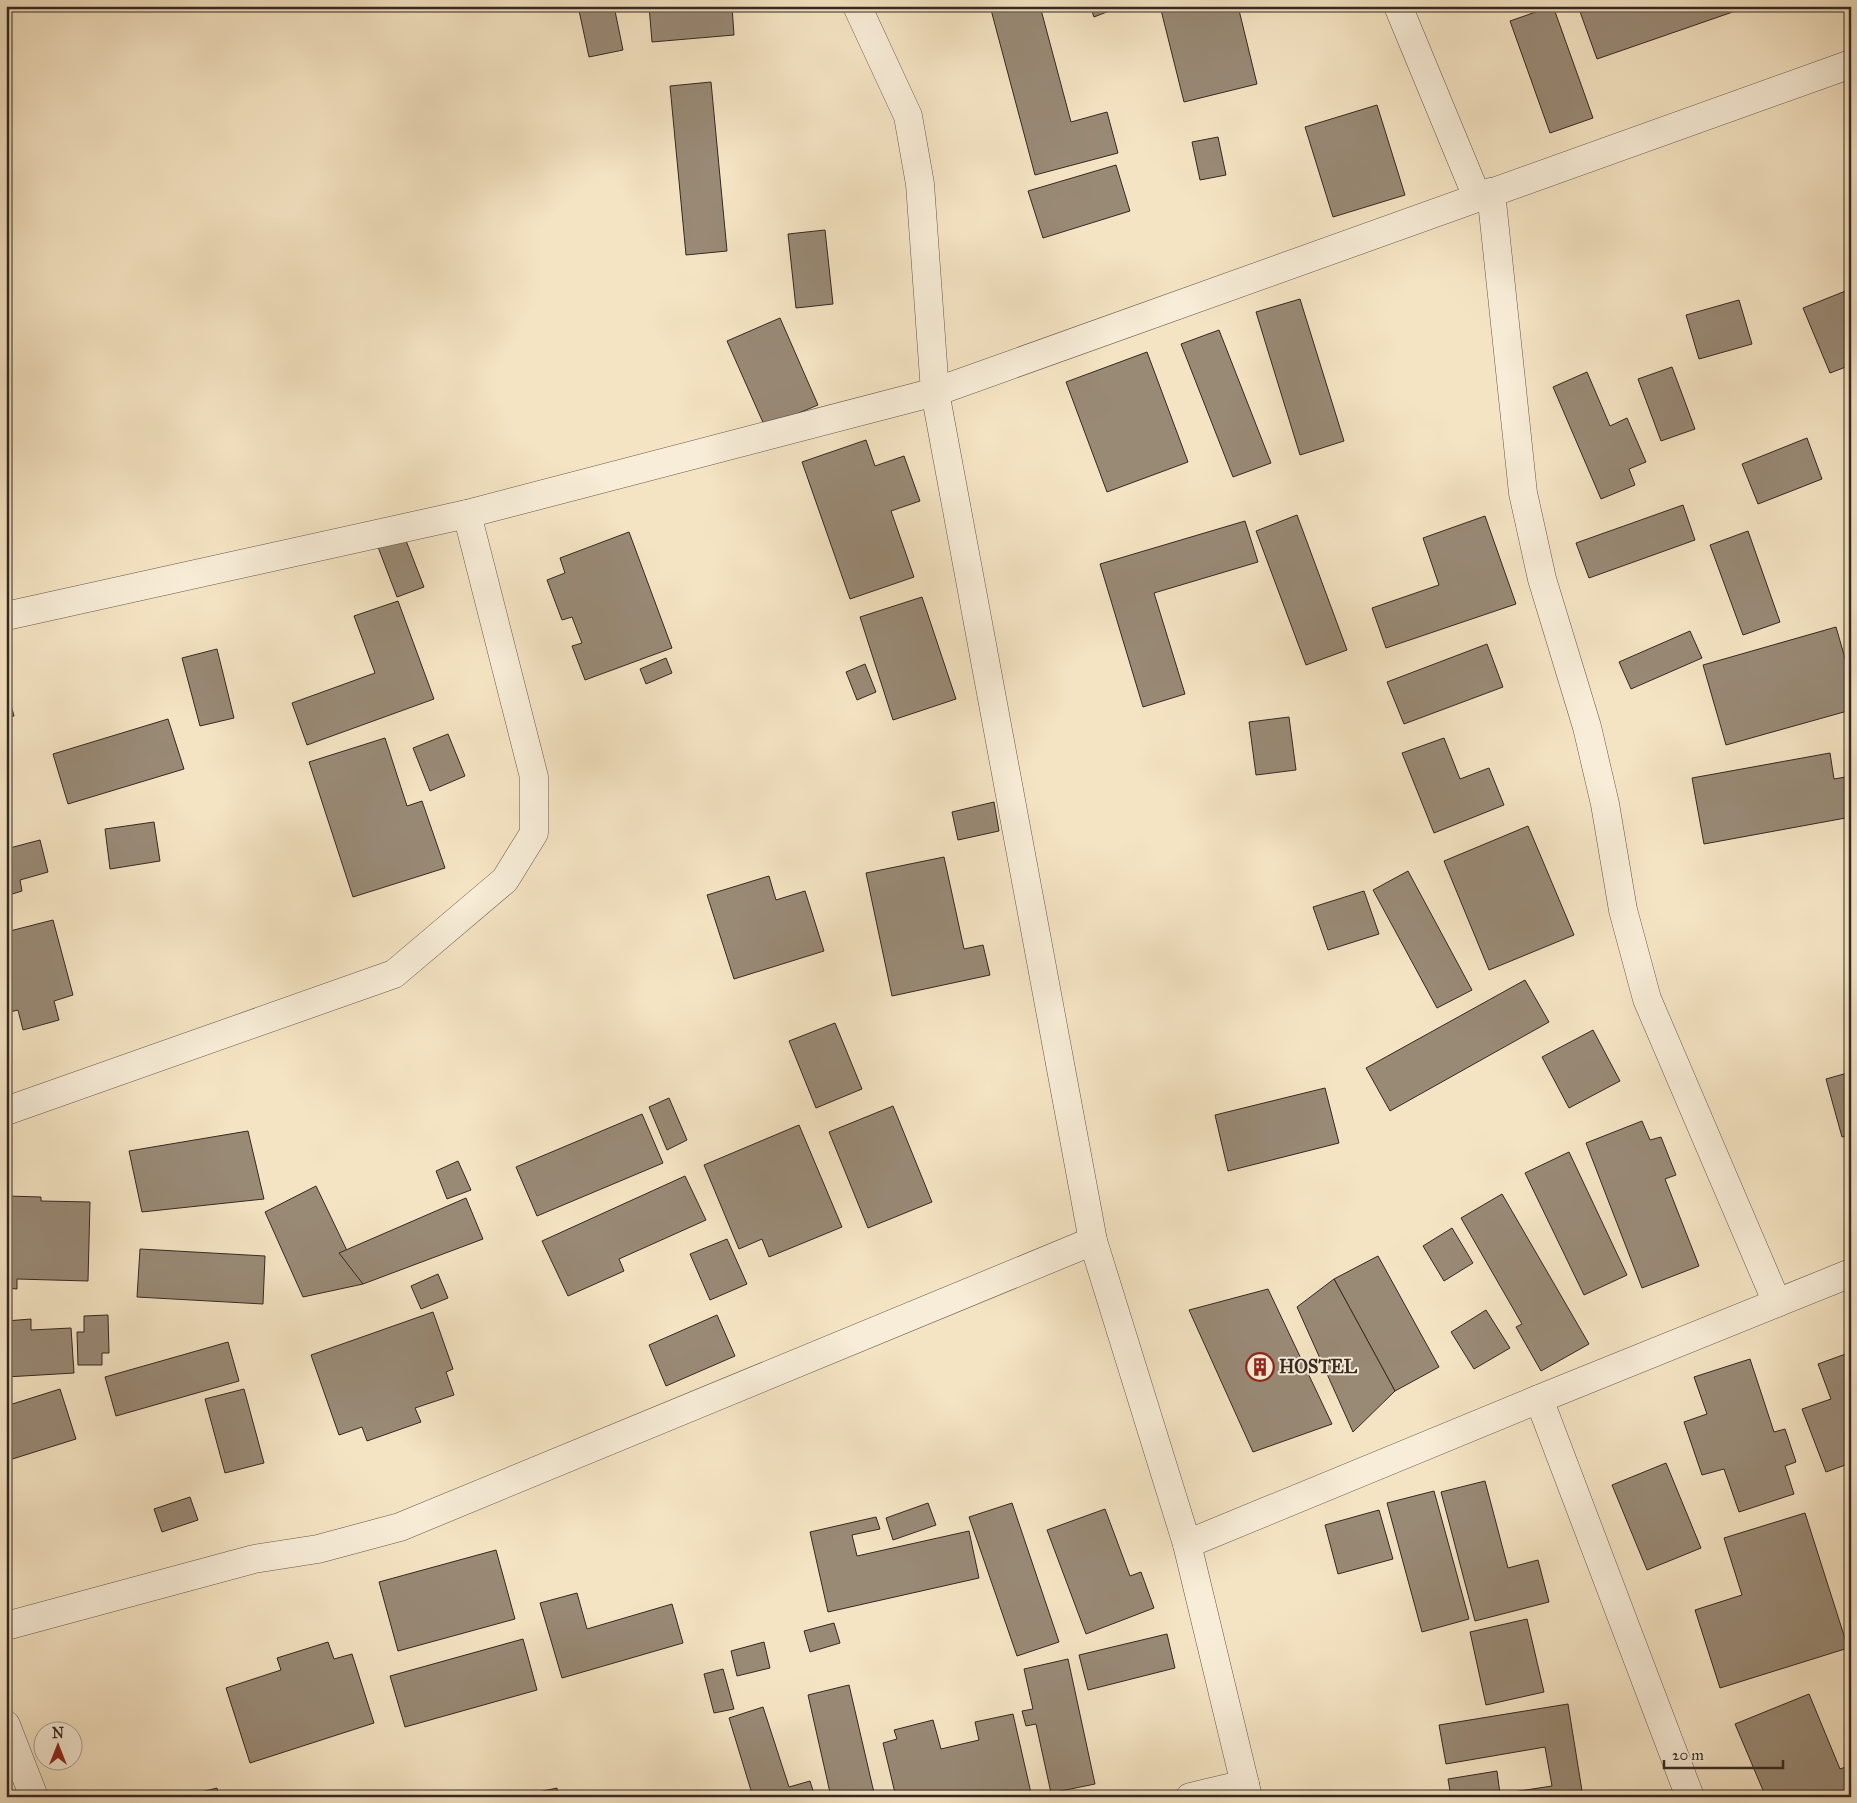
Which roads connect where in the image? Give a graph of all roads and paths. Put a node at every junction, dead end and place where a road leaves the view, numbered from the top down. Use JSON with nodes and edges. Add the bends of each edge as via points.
{"nodes":[{"id":1,"x":857,"y":6,"type":"edge"},
{"id":2,"x":1398,"y":6,"type":"edge"},
{"id":3,"x":1851,"y":64,"type":"edge"},
{"id":4,"x":1484,"y":194,"type":"junction"},
{"id":5,"x":935,"y":392,"type":"junction"},
{"id":6,"x":467,"y":514,"type":"junction"},
{"id":7,"x":6,"y":616,"type":"edge"},
{"id":8,"x":6,"y":1111,"type":"edge"},
{"id":9,"x":1093,"y":1241,"type":"junction"},
{"id":10,"x":1851,"y":1273,"type":"edge"},
{"id":11,"x":1777,"y":1303,"type":"junction"},
{"id":12,"x":1539,"y":1399,"type":"junction"},
{"id":13,"x":1186,"y":1544,"type":"junction"},
{"id":14,"x":6,"y":1626,"type":"edge"},
{"id":15,"x":6,"y":1725,"type":"edge"},
{"id":16,"x":1246,"y":1790,"type":"edge"},
{"id":17,"x":34,"y":1797,"type":"edge"},
{"id":18,"x":1190,"y":1797,"type":"edge"},
{"id":19,"x":1690,"y":1797,"type":"edge"}],
"edges":[{"from":1,"to":5,"type":"street","via":[[908,116],[920,184]]},
{"from":2,"to":4,"type":"street"},
{"from":3,"to":4,"type":"street"},
{"from":4,"to":5,"type":"street"},
{"from":4,"to":11,"type":"street","via":[[1523,493],[1542,579],[1587,727],[1624,910],[1647,999]]},
{"from":5,"to":6,"type":"street"},
{"from":5,"to":9,"type":"street"},
{"from":6,"to":7,"type":"street"},
{"from":6,"to":8,"type":"street","via":[[534,777],[534,833],[505,880],[394,974]]},
{"from":9,"to":13,"type":"street"},
{"from":9,"to":14,"type":"street","via":[[400,1527],[318,1549],[254,1559]]},
{"from":10,"to":11,"type":"street"},
{"from":11,"to":12,"type":"street"},
{"from":12,"to":13,"type":"street"},
{"from":12,"to":19,"type":"street"},
{"from":13,"to":16,"type":"street"},
{"from":15,"to":17,"type":"street"},
{"from":16,"to":18,"type":"street"}]}
